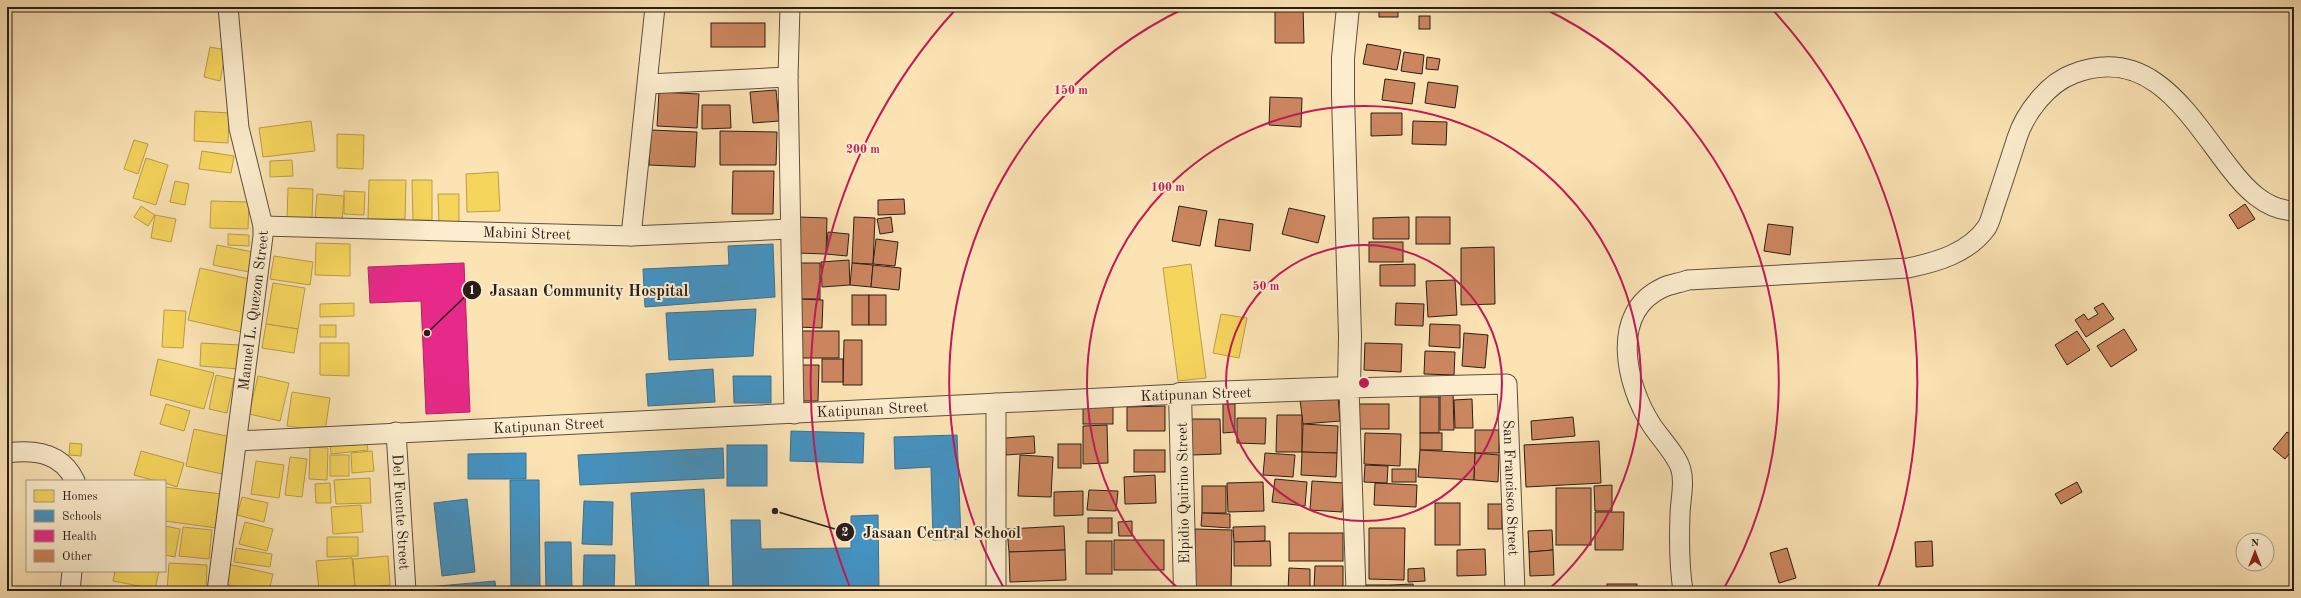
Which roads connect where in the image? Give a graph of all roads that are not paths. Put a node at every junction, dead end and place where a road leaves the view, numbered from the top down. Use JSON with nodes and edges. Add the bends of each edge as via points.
{"nodes":[{"id":1,"x":228,"y":7,"type":"edge"},
{"id":2,"x":655,"y":7,"type":"edge"},
{"id":3,"x":790,"y":7,"type":"edge"},
{"id":4,"x":1348,"y":7,"type":"edge"},
{"id":5,"x":788,"y":77,"type":"junction"},
{"id":6,"x":648,"y":84,"type":"junction"},
{"id":7,"x":2294,"y":211,"type":"edge"},
{"id":8,"x":263,"y":226,"type":"junction"},
{"id":9,"x":790,"y":228,"type":"junction"},
{"id":10,"x":632,"y":236,"type":"junction"},
{"id":11,"x":1507,"y":384,"type":"joint"},
{"id":12,"x":1349,"y":388,"type":"junction"},
{"id":13,"x":1180,"y":394,"type":"junction"},
{"id":14,"x":996,"y":404,"type":"junction"},
{"id":15,"x":794,"y":414,"type":"junction"},
{"id":16,"x":396,"y":432,"type":"junction"},
{"id":17,"x":237,"y":441,"type":"junction"},
{"id":18,"x":7,"y":453,"type":"edge"},
{"id":19,"x":74,"y":480,"type":"edge"},
{"id":20,"x":72,"y":572,"type":"edge"},
{"id":21,"x":70,"y":591,"type":"edge"},
{"id":22,"x":217,"y":591,"type":"edge"},
{"id":23,"x":406,"y":591,"type":"edge"},
{"id":24,"x":996,"y":591,"type":"edge"},
{"id":25,"x":1185,"y":591,"type":"edge"},
{"id":26,"x":1356,"y":591,"type":"edge"},
{"id":27,"x":1515,"y":591,"type":"edge"},
{"id":28,"x":1683,"y":591,"type":"edge"}],
"edges":[{"from":1,"to":8,"type":"street","name":"Manuel L. Quezon Street","via":[[238,128]]},
{"from":2,"to":6,"type":"street"},
{"from":3,"to":5,"type":"street"},
{"from":4,"to":12,"type":"street","via":[[1343,58],[1343,96],[1350,336]]},
{"from":5,"to":6,"type":"street"},
{"from":5,"to":9,"type":"street"},
{"from":6,"to":10,"type":"street"},
{"from":7,"to":28,"type":"street","via":[[2270,205],[2255,197],[2241,183],[2185,110],[2158,84],[2139,71],[2114,66],[2091,67],[2066,76],[2032,109],[2019,132],[1988,226],[1960,251],[1935,263],[1908,268],[1688,280],[1662,288],[1646,300],[1634,314],[1626,353],[1630,378],[1637,398],[1681,470],[1678,549]]},
{"from":8,"to":10,"type":"street","name":"Mabini Street"},
{"from":8,"to":17,"type":"street","name":"Manuel L. Quezon Street"},
{"from":9,"to":10,"type":"street","name":"Mabini Street"},
{"from":9,"to":15,"type":"street"},
{"from":11,"to":12,"type":"street","name":"Katipunan Street"},
{"from":11,"to":27,"type":"street","name":"San Francisco Street"},
{"from":12,"to":13,"type":"street","name":"Katipunan Street"},
{"from":12,"to":26,"type":"street"},
{"from":13,"to":14,"type":"street","name":"Katipunan Street"},
{"from":13,"to":25,"type":"street","name":"Elpidio Quirino Street"},
{"from":14,"to":15,"type":"street","name":"Katipunan Street"},
{"from":14,"to":24,"type":"street"},
{"from":15,"to":16,"type":"street","name":"Katipunan Street"},
{"from":16,"to":17,"type":"street","name":"Katipunan Street"},
{"from":16,"to":23,"type":"street","name":"Del Fuente Street"},
{"from":17,"to":22,"type":"street","name":"Manuel L. Quezon Street"},
{"from":18,"to":19,"type":"street","via":[[34,451],[48,454],[60,461]]},
{"from":20,"to":21,"type":"street"}]}
